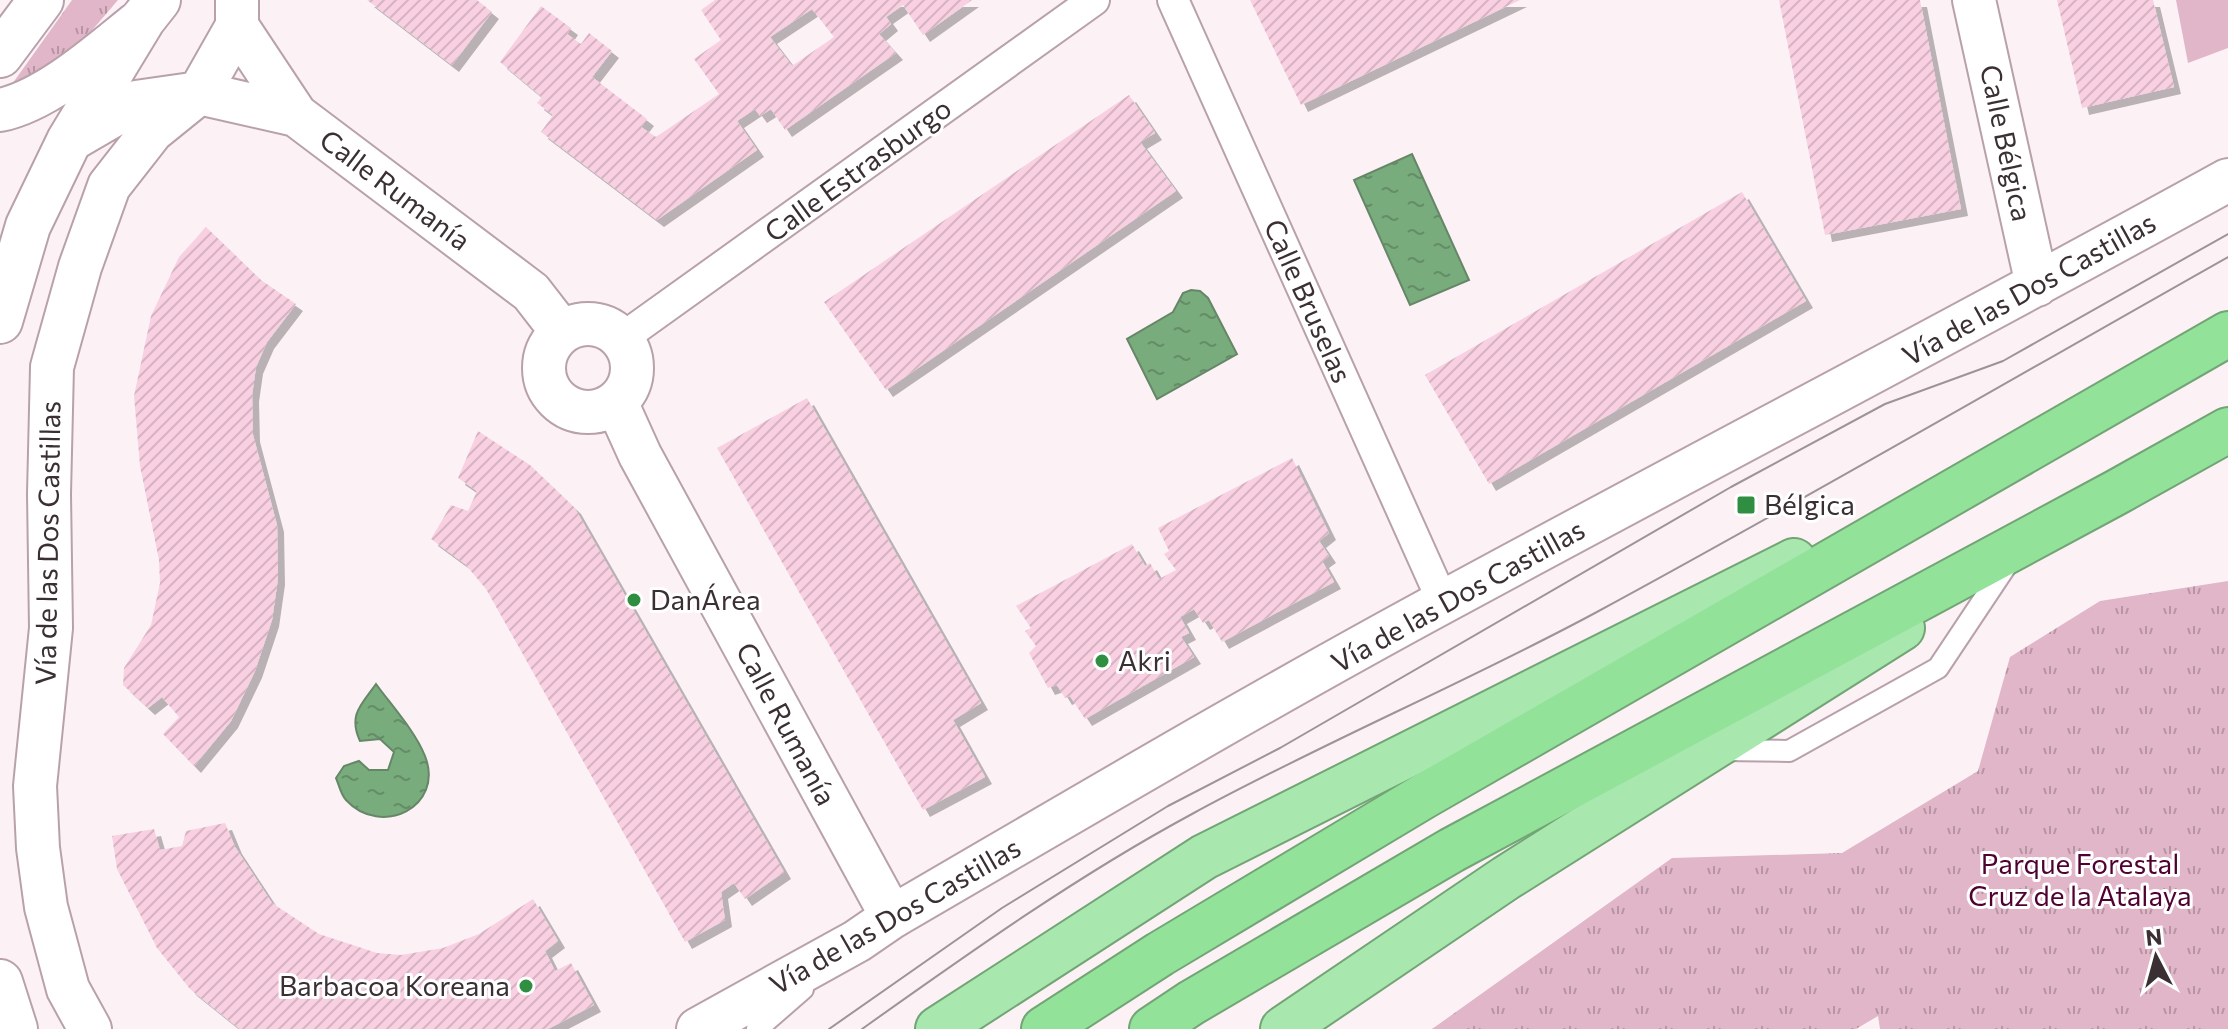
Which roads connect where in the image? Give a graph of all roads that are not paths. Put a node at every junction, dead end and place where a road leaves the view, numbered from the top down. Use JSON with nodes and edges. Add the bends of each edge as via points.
{"nodes":[{"id":1,"x":41,"y":0,"type":"edge"},
{"id":2,"x":1094,"y":0,"type":"edge"},
{"id":3,"x":1173,"y":0,"type":"edge"},
{"id":4,"x":1974,"y":0,"type":"edge"},
{"id":5,"x":150,"y":10,"type":"edge"},
{"id":6,"x":237,"y":13,"type":"edge"},
{"id":7,"x":0,"y":55,"type":"edge"},
{"id":8,"x":199,"y":93,"type":"junction"},
{"id":9,"x":0,"y":110,"type":"edge"},
{"id":10,"x":296,"y":115,"type":"junction"},
{"id":11,"x":69,"y":141,"type":"junction"},
{"id":12,"x":2228,"y":180,"type":"edge"},
{"id":13,"x":2037,"y":285,"type":"junction"},
{"id":14,"x":0,"y":321,"type":"edge"},
{"id":15,"x":562,"y":332,"type":"junction"},
{"id":16,"x":2228,"y":334,"type":"edge"},
{"id":17,"x":621,"y":339,"type":"junction"},
{"id":18,"x":2134,"y":387,"type":"junction"},
{"id":19,"x":616,"y":402,"type":"junction"},
{"id":20,"x":2228,"y":430,"type":"edge"},
{"id":21,"x":2117,"y":492,"type":"junction"},
{"id":22,"x":1443,"y":602,"type":"junction"},
{"id":23,"x":892,"y":917,"type":"junction"},
{"id":24,"x":857,"y":941,"type":"junction"},
{"id":25,"x":0,"y":982,"type":"edge"},
{"id":26,"x":15,"y":1029,"type":"edge"},
{"id":27,"x":90,"y":1029,"type":"edge"},
{"id":28,"x":698,"y":1029,"type":"edge"},
{"id":29,"x":757,"y":1029,"type":"edge"},
{"id":30,"x":938,"y":1029,"type":"edge"},
{"id":31,"x":1044,"y":1029,"type":"edge"},
{"id":32,"x":1152,"y":1029,"type":"edge"},
{"id":33,"x":1283,"y":1029,"type":"edge"}],
"edges":[{"from":1,"to":7,"type":"main road"},
{"from":2,"to":17,"type":"street","name":"Calle Estrasburgo"},
{"from":3,"to":22,"type":"street","name":"Calle Bruselas"},
{"from":4,"to":13,"type":"street","name":"Calle Bélgica"},
{"from":5,"to":9,"type":"street","via":[[76,72],[14,108]]},
{"from":5,"to":11,"type":"main road"},
{"from":6,"to":8,"type":"street","name":"Vía de las Dos Castillas"},
{"from":6,"to":10,"type":"street","name":"Calle Rumanía"},
{"from":8,"to":10,"type":"street","name":"Calle Rumanía"},
{"from":8,"to":11,"type":"street","via":[[136,102]]},
{"from":8,"to":27,"type":"street","name":"Vía de las Dos Castillas","via":[[152,131],[109,186],[52,367],[51,628],[35,786],[38,848],[46,907],[68,989]]},
{"from":10,"to":15,"type":"street","name":"Calle Rumanía","via":[[531,292]]},
{"from":11,"to":14,"type":"main road","via":[[28,226]]},
{"from":12,"to":13,"type":"street","name":"Vía de las Dos Castillas"},
{"from":13,"to":22,"type":"street","name":"Vía de las Dos Castillas"},
{"from":15,"to":17,"type":"street","via":[[590,324]]},
{"from":15,"to":19,"type":"street","via":[[546,356],[553,395],[564,405],[590,412]]},
{"from":16,"to":18,"type":"highway"},
{"from":17,"to":19,"type":"street","via":[[628,347],[632,376]]},
{"from":18,"to":30,"type":"highway","via":[[1204,857]]},
{"from":18,"to":31,"type":"highway","via":[[1424,796]]},
{"from":19,"to":23,"type":"street","name":"Calle Rumanía"},
{"from":20,"to":21,"type":"highway"},
{"from":21,"to":32,"type":"highway","via":[[1452,850]]},
{"from":21,"to":33,"type":"highway","via":[[1506,878]]},
{"from":22,"to":23,"type":"street","name":"Vía de las Dos Castillas"},
{"from":23,"to":24,"type":"street","name":"Vía de las Dos Castillas"},
{"from":24,"to":28,"type":"street","name":"Vía de las Dos Castillas"},
{"from":24,"to":29,"type":"lane"},
{"from":25,"to":26,"type":"main road"}]}
